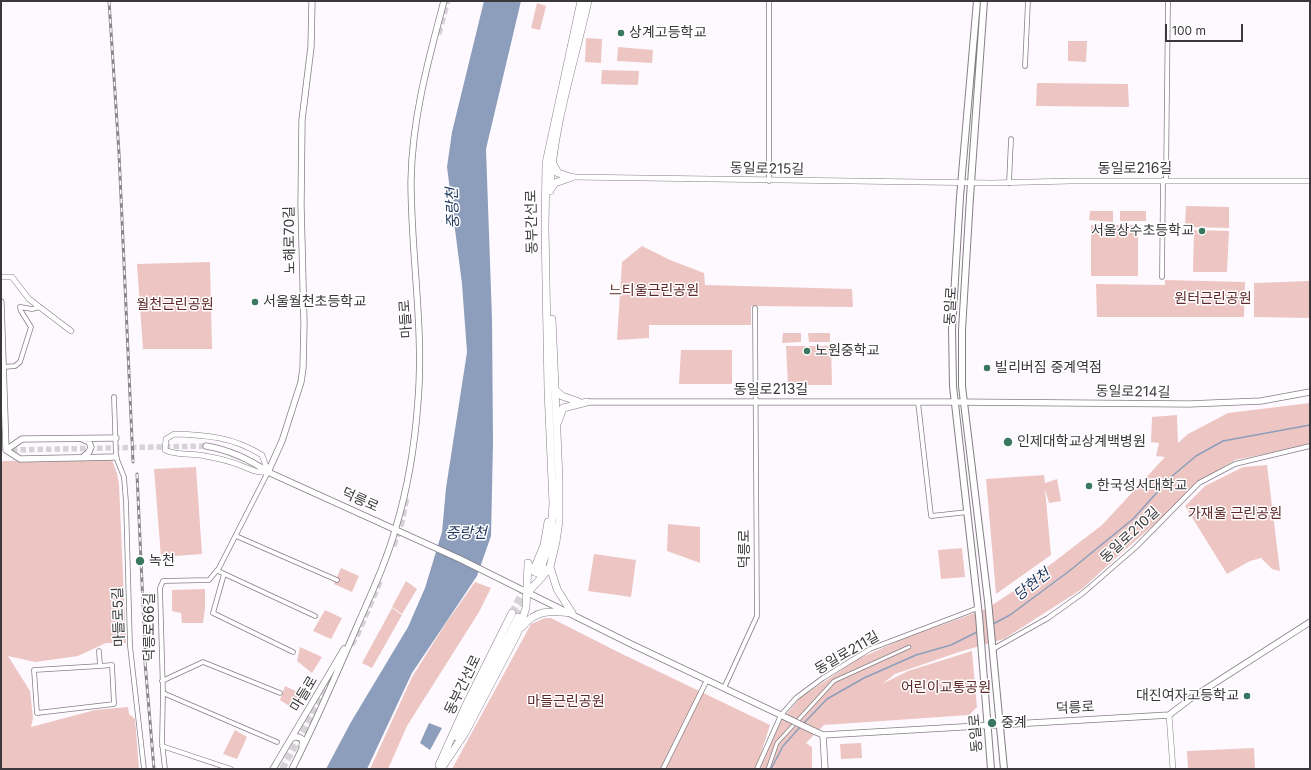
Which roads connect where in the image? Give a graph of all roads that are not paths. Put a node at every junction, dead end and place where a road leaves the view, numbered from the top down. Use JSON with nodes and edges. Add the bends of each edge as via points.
{"nodes":[{"id":1,"x":312,"y":1,"type":"edge"},
{"id":2,"x":444,"y":1,"type":"edge"},
{"id":3,"x":581,"y":1,"type":"edge"},
{"id":4,"x":588,"y":1,"type":"edge"},
{"id":5,"x":769,"y":1,"type":"edge"},
{"id":6,"x":976,"y":1,"type":"edge"},
{"id":7,"x":984,"y":1,"type":"edge"},
{"id":8,"x":1028,"y":1,"type":"edge"},
{"id":9,"x":1168,"y":1,"type":"edge"},
{"id":10,"x":1025,"y":66,"type":"dead end"},
{"id":11,"x":1011,"y":139,"type":"dead end"},
{"id":12,"x":552,"y":158,"type":"junction"},
{"id":13,"x":572,"y":177,"type":"junction"},
{"id":14,"x":1164,"y":180,"type":"junction"},
{"id":15,"x":769,"y":181,"type":"junction"},
{"id":16,"x":1310,"y":181,"type":"edge"},
{"id":17,"x":961,"y":183,"type":"junction"},
{"id":18,"x":971,"y":183,"type":"junction"},
{"id":19,"x":1009,"y":183,"type":"junction"},
{"id":20,"x":550,"y":191,"type":"junction"},
{"id":21,"x":545,"y":218,"type":"junction"},
{"id":22,"x":1,"y":277,"type":"edge"},
{"id":23,"x":1162,"y":277,"type":"dead end"},
{"id":24,"x":546,"y":291,"type":"junction"},
{"id":25,"x":1,"y":302,"type":"edge"},
{"id":26,"x":1,"y":306,"type":"edge"},
{"id":27,"x":40,"y":307,"type":"junction"},
{"id":28,"x":755,"y":308,"type":"dead end"},
{"id":29,"x":71,"y":331,"type":"dead end"},
{"id":30,"x":4,"y":367,"type":"junction"},
{"id":31,"x":554,"y":389,"type":"junction"},
{"id":32,"x":1310,"y":392,"type":"edge"},
{"id":33,"x":114,"y":398,"type":"dead end"},
{"id":34,"x":587,"y":402,"type":"junction"},
{"id":35,"x":757,"y":402,"type":"junction"},
{"id":36,"x":918,"y":402,"type":"junction"},
{"id":37,"x":954,"y":402,"type":"junction"},
{"id":38,"x":964,"y":402,"type":"junction"},
{"id":39,"x":553,"y":430,"type":"junction"},
{"id":40,"x":82,"y":438,"type":"junction"},
{"id":41,"x":116,"y":438,"type":"junction"},
{"id":42,"x":206,"y":446,"type":"tunnel mouth"},
{"id":43,"x":550,"y":446,"type":"junction"},
{"id":44,"x":1310,"y":446,"type":"edge"},
{"id":45,"x":6,"y":450,"type":"edge"},
{"id":46,"x":116,"y":457,"type":"junction"},
{"id":47,"x":82,"y":458,"type":"junction"},
{"id":48,"x":558,"y":470,"type":"junction"},
{"id":49,"x":268,"y":472,"type":"junction"},
{"id":50,"x":553,"y":498,"type":"junction"},
{"id":51,"x":968,"y":512,"type":"junction"},
{"id":52,"x":396,"y":529,"type":"junction"},
{"id":53,"x":236,"y":536,"type":"junction"},
{"id":54,"x":550,"y":567,"type":"junction"},
{"id":55,"x":218,"y":571,"type":"junction"},
{"id":56,"x":224,"y":574,"type":"junction"},
{"id":57,"x":337,"y":580,"type":"dead end"},
{"id":58,"x":527,"y":592,"type":"junction"},
{"id":59,"x":978,"y":608,"type":"junction"},
{"id":60,"x":572,"y":613,"type":"junction"},
{"id":61,"x":515,"y":615,"type":"tunnel mouth"},
{"id":62,"x":315,"y":616,"type":"dead end"},
{"id":63,"x":1310,"y":622,"type":"edge"},
{"id":64,"x":355,"y":630,"type":"junction"},
{"id":65,"x":517,"y":634,"type":"junction"},
{"id":66,"x":993,"y":646,"type":"junction"},
{"id":67,"x":909,"y":647,"type":"dead end"},
{"id":68,"x":99,"y":651,"type":"dead end"},
{"id":69,"x":293,"y":652,"type":"dead end"},
{"id":70,"x":100,"y":666,"type":"junction"},
{"id":71,"x":707,"y":680,"type":"junction"},
{"id":72,"x":162,"y":681,"type":"junction"},
{"id":73,"x":724,"y":688,"type":"junction"},
{"id":74,"x":163,"y":693,"type":"junction"},
{"id":75,"x":280,"y":694,"type":"dead end"},
{"id":76,"x":781,"y":715,"type":"junction"},
{"id":77,"x":1169,"y":715,"type":"junction"},
{"id":78,"x":1001,"y":724,"type":"junction"},
{"id":79,"x":987,"y":725,"type":"junction"},
{"id":80,"x":822,"y":735,"type":"junction"},
{"id":81,"x":290,"y":740,"type":"junction"},
{"id":82,"x":276,"y":742,"type":"dead end"},
{"id":83,"x":162,"y":746,"type":"junction"},
{"id":84,"x":302,"y":748,"type":"junction"},
{"id":85,"x":144,"y":769,"type":"edge"},
{"id":86,"x":165,"y":769,"type":"edge"},
{"id":87,"x":231,"y":769,"type":"edge"},
{"id":88,"x":272,"y":769,"type":"edge"},
{"id":89,"x":292,"y":769,"type":"edge"},
{"id":90,"x":439,"y":769,"type":"edge"},
{"id":91,"x":663,"y":769,"type":"edge"},
{"id":92,"x":757,"y":769,"type":"edge"},
{"id":93,"x":768,"y":769,"type":"edge"},
{"id":94,"x":824,"y":769,"type":"edge"},
{"id":95,"x":991,"y":769,"type":"edge"},
{"id":96,"x":1004,"y":769,"type":"edge"},
{"id":97,"x":1173,"y":769,"type":"edge"}],
"edges":[{"from":1,"to":49,"type":"main road","name":"노해로70길","via":[[311,46],[302,120],[303,368],[282,441]]},
{"from":2,"to":52,"type":"main road","name":"마들로","via":[[426,68],[413,148],[411,182],[420,372],[415,428]]},
{"from":3,"to":21,"type":"highway","name":"동부간선로","via":[[548,149]]},
{"from":4,"to":12,"type":"highway"},
{"from":5,"to":15,"type":"street"},
{"from":6,"to":17,"type":"main road","name":"동일로"},
{"from":7,"to":18,"type":"main road","name":"동일로"},
{"from":8,"to":10,"type":"street"},
{"from":9,"to":14,"type":"street"},
{"from":11,"to":19,"type":"street"},
{"from":12,"to":13,"type":"highway","via":[[558,173]]},
{"from":12,"to":20,"type":"highway"},
{"from":13,"to":15,"type":"street","name":"동일로215길"},
{"from":13,"to":20,"type":"highway","via":[[555,183]]},
{"from":14,"to":16,"type":"street","name":"동일로216길"},
{"from":14,"to":19,"type":"street","name":"동일로216길"},
{"from":14,"to":23,"type":"street"},
{"from":15,"to":17,"type":"street","name":"동일로215길"},
{"from":17,"to":18,"type":"street","name":"동일로216길"},
{"from":17,"to":37,"type":"main road","name":"동일로","via":[[952,329]]},
{"from":18,"to":19,"type":"street","name":"동일로216길"},
{"from":18,"to":38,"type":"main road","name":"동일로","via":[[962,330]]},
{"from":20,"to":21,"type":"highway"},
{"from":21,"to":24,"type":"highway","name":"동부간선로"},
{"from":22,"to":27,"type":"street","via":[[12,277],[29,299]]},
{"from":24,"to":31,"type":"highway","via":[[552,320]]},
{"from":24,"to":39,"type":"highway","name":"동부간선로"},
{"from":25,"to":26,"type":"main road"},
{"from":26,"to":30,"type":"main road"},
{"from":27,"to":29,"type":"street"},
{"from":27,"to":30,"type":"street","via":[[20,307],[31,327],[20,362],[15,366]]},
{"from":28,"to":35,"type":"street","name":"덕릉로"},
{"from":30,"to":45,"type":"main road"},
{"from":31,"to":34,"type":"highway","via":[[571,400]]},
{"from":31,"to":39,"type":"highway"},
{"from":32,"to":38,"type":"main road","name":"동일로214길","via":[[1261,402]]},
{"from":33,"to":41,"type":"street"},
{"from":34,"to":35,"type":"main road","name":"동일로213길"},
{"from":34,"to":39,"type":"highway","via":[[563,408]]},
{"from":35,"to":36,"type":"main road","name":"동일로213길"},
{"from":35,"to":73,"type":"street","name":"덕릉로","via":[[757,616]]},
{"from":36,"to":37,"type":"main road","name":"동일로213길"},
{"from":36,"to":51,"type":"street","via":[[931,516]]},
{"from":37,"to":38,"type":"main road","name":"동일로214길"},
{"from":37,"to":51,"type":"main road","name":"동일로"},
{"from":38,"to":66,"type":"main road","name":"동일로"},
{"from":39,"to":43,"type":"highway","name":"동부간선로"},
{"from":39,"to":48,"type":"highway"},
{"from":40,"to":41,"type":"main road"},
{"from":40,"to":45,"type":"main road","via":[[22,439]]},
{"from":40,"to":47,"type":"main road","via":[[89,442],[91,447]]},
{"from":41,"to":46,"type":"street"},
{"from":42,"to":49,"type":"main road","name":"덕릉로","via":[[236,454]]},
{"from":43,"to":50,"type":"highway","name":"동부간선로"},
{"from":43,"to":50,"type":"highway","name":"동부간선로","via":[[548,523],[538,567],[550,543]]},
{"from":44,"to":66,"type":"street","name":"동일로210길","via":[[1235,464],[1199,483],[1136,547],[1083,593],[1048,618]]},
{"from":45,"to":47,"type":"main road","via":[[20,459]]},
{"from":46,"to":47,"type":"main road"},
{"from":46,"to":85,"type":"street","name":"마들로5길","via":[[124,477],[130,646]]},
{"from":48,"to":50,"type":"highway"},
{"from":48,"to":54,"type":"highway","via":[[559,521]]},
{"from":49,"to":49,"type":"street","via":[[262,454],[244,444],[199,435],[174,434],[166,439],[165,450],[173,454],[207,456],[258,473]]},
{"from":49,"to":52,"type":"main road","name":"덕릉로"},
{"from":49,"to":53,"type":"street"},
{"from":51,"to":59,"type":"main road","name":"동일로"},
{"from":52,"to":58,"type":"main road","name":"덕릉로"},
{"from":52,"to":64,"type":"main road","name":"마들로"},
{"from":53,"to":55,"type":"street"},
{"from":53,"to":57,"type":"street"},
{"from":54,"to":58,"type":"highway"},
{"from":54,"to":58,"type":"highway","via":[[542,574],[536,573],[528,563]]},
{"from":54,"to":60,"type":"highway","via":[[557,589]]},
{"from":55,"to":56,"type":"street"},
{"from":55,"to":72,"type":"street","name":"덕릉로66길","via":[[210,580],[163,581],[159,598]]},
{"from":56,"to":62,"type":"street"},
{"from":56,"to":69,"type":"street","via":[[213,613]]},
{"from":58,"to":60,"type":"main road","name":"덕릉로"},
{"from":58,"to":65,"type":"highway","via":[[525,612]]},
{"from":59,"to":76,"type":"street","name":"동일로211길","via":[[870,649],[796,698]]},
{"from":59,"to":79,"type":"main road","name":"동일로"},
{"from":60,"to":65,"type":"highway","via":[[542,613],[531,617]]},
{"from":60,"to":71,"type":"main road","name":"덕릉로"},
{"from":61,"to":90,"type":"highway","name":"동부간선로"},
{"from":63,"to":77,"type":"main road"},
{"from":64,"to":81,"type":"main road","name":"마들로"},
{"from":64,"to":84,"type":"main road","name":"마들로","via":[[333,684]]},
{"from":65,"to":90,"type":"highway","via":[[465,733]]},
{"from":66,"to":78,"type":"main road","name":"동일로"},
{"from":67,"to":93,"type":"street","via":[[834,681],[777,743]]},
{"from":68,"to":70,"type":"street"},
{"from":70,"to":70,"type":"street","via":[[112,665],[114,704],[37,713],[34,670]]},
{"from":71,"to":73,"type":"main road","name":"덕릉로"},
{"from":71,"to":91,"type":"street"},
{"from":72,"to":74,"type":"street","name":"덕릉로66길"},
{"from":72,"to":75,"type":"street","via":[[203,662]]},
{"from":73,"to":76,"type":"main road","name":"덕릉로"},
{"from":74,"to":82,"type":"street"},
{"from":74,"to":83,"type":"street","name":"덕릉로66길"},
{"from":76,"to":80,"type":"main road","name":"덕릉로","bridge":true},
{"from":76,"to":92,"type":"street","name":"동일로211길"},
{"from":77,"to":78,"type":"main road","name":"덕릉로"},
{"from":77,"to":97,"type":"street"},
{"from":78,"to":79,"type":"main road","name":"덕릉로"},
{"from":78,"to":96,"type":"main road","name":"동일로"},
{"from":79,"to":80,"type":"main road","name":"덕릉로"},
{"from":79,"to":95,"type":"main road","name":"동일로"},
{"from":80,"to":94,"type":"main road"},
{"from":81,"to":84,"type":"main road","via":[[295,737],[301,739]]},
{"from":81,"to":88,"type":"main road","name":"마들로"},
{"from":83,"to":86,"type":"street","name":"덕릉로66길"},
{"from":83,"to":87,"type":"street"},
{"from":84,"to":89,"type":"main road","name":"마들로"}]}
